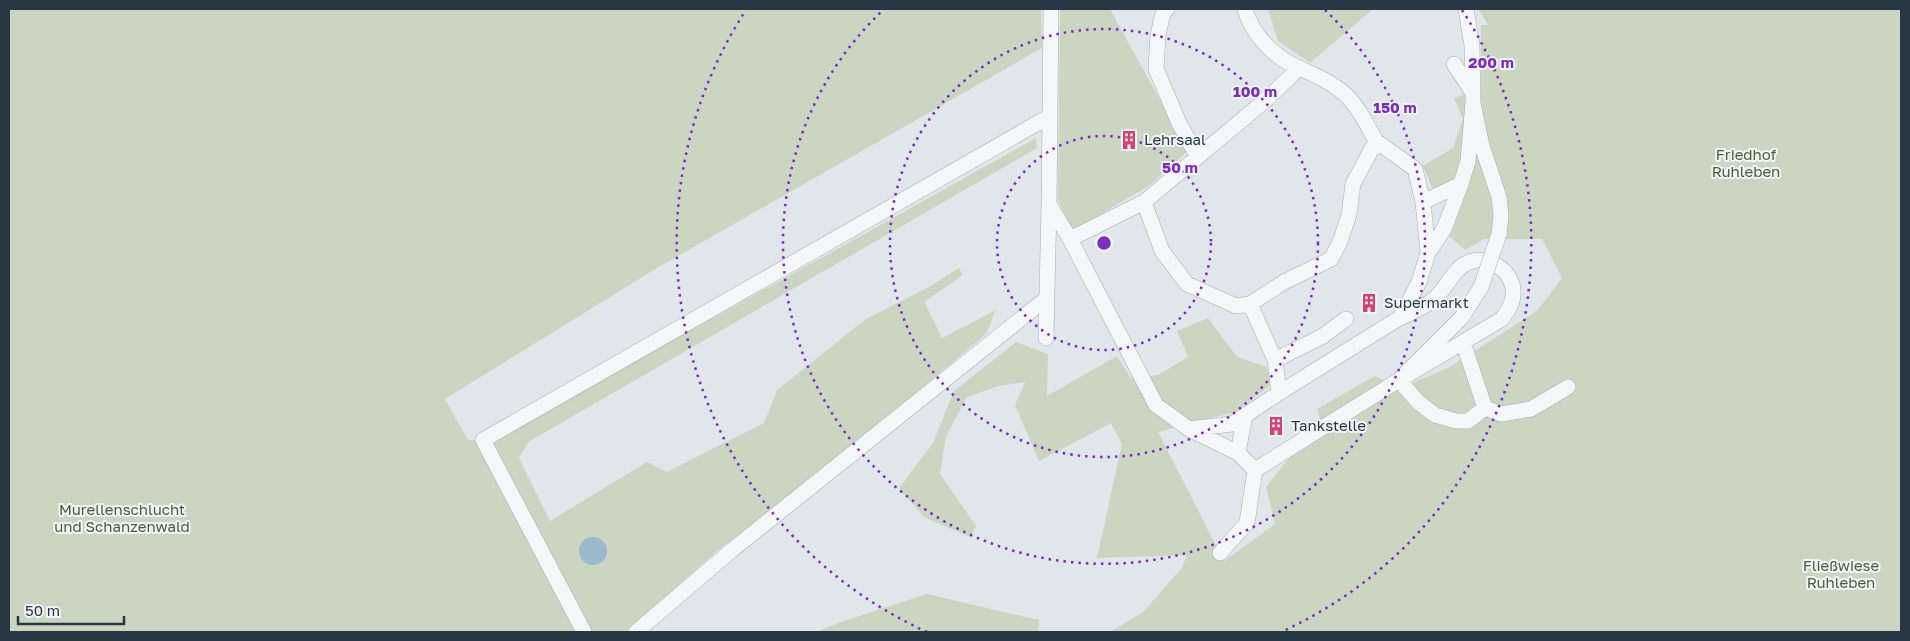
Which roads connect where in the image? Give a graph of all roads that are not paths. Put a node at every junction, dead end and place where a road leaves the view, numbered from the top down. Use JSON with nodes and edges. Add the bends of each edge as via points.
{"nodes":[{"id":1,"x":1051,"y":9,"type":"edge"},
{"id":2,"x":1168,"y":9,"type":"edge"},
{"id":3,"x":1245,"y":9,"type":"edge"},
{"id":4,"x":1466,"y":9,"type":"edge"},
{"id":5,"x":1454,"y":64,"type":"dead end"},
{"id":6,"x":1299,"y":68,"type":"junction"},
{"id":7,"x":1473,"y":98,"type":"junction"},
{"id":8,"x":1050,"y":116,"type":"junction"},
{"id":9,"x":1376,"y":141,"type":"junction"},
{"id":10,"x":1198,"y":157,"type":"junction"},
{"id":11,"x":1460,"y":184,"type":"junction"},
{"id":12,"x":1144,"y":202,"type":"junction"},
{"id":13,"x":1423,"y":202,"type":"junction"},
{"id":14,"x":1049,"y":204,"type":"junction"},
{"id":15,"x":1070,"y":239,"type":"junction"},
{"id":16,"x":1428,"y":253,"type":"junction"},
{"id":17,"x":1047,"y":298,"type":"junction"},
{"id":18,"x":1250,"y":304,"type":"junction"},
{"id":19,"x":1400,"y":318,"type":"junction"},
{"id":20,"x":1346,"y":319,"type":"dead end"},
{"id":21,"x":1046,"y":338,"type":"dead end"},
{"id":22,"x":1463,"y":342,"type":"junction"},
{"id":23,"x":1275,"y":360,"type":"junction"},
{"id":24,"x":1400,"y":380,"type":"junction"},
{"id":25,"x":1568,"y":387,"type":"dead end"},
{"id":26,"x":1279,"y":393,"type":"junction"},
{"id":27,"x":1485,"y":408,"type":"junction"},
{"id":28,"x":1245,"y":415,"type":"junction"},
{"id":29,"x":1189,"y":429,"type":"junction"},
{"id":30,"x":1238,"y":453,"type":"junction"},
{"id":31,"x":1255,"y":470,"type":"junction"},
{"id":32,"x":1220,"y":554,"type":"dead end"},
{"id":33,"x":584,"y":632,"type":"edge"},
{"id":34,"x":636,"y":632,"type":"edge"}],
"edges":[{"from":1,"to":8,"type":"lane"},
{"from":2,"to":10,"type":"lane","via":[[1163,13],[1158,35],[1156,68]]},
{"from":3,"to":6,"type":"lane","via":[[1256,31],[1274,54]]},
{"from":4,"to":7,"type":"lane","via":[[1472,46]]},
{"from":5,"to":7,"type":"lane"},
{"from":6,"to":9,"type":"lane","via":[[1325,80],[1346,95]]},
{"from":6,"to":10,"type":"lane"},
{"from":7,"to":11,"type":"lane","via":[[1468,161]]},
{"from":7,"to":24,"type":"lane","bridge":true,"via":[[1482,146],[1499,197],[1499,234],[1481,287],[1462,317]]},
{"from":8,"to":14,"type":"lane"},
{"from":8,"to":33,"type":"lane","via":[[482,440]]},
{"from":9,"to":13,"type":"lane","via":[[1416,169]]},
{"from":9,"to":18,"type":"lane","via":[[1353,184],[1349,215],[1331,259],[1284,282]]},
{"from":10,"to":12,"type":"lane"},
{"from":11,"to":13,"type":"lane"},
{"from":11,"to":16,"type":"lane","via":[[1444,229]]},
{"from":12,"to":15,"type":"lane"},
{"from":12,"to":18,"type":"lane","via":[[1162,251],[1187,284],[1236,306]]},
{"from":13,"to":16,"type":"lane"},
{"from":14,"to":15,"type":"lane"},
{"from":14,"to":17,"type":"lane"},
{"from":15,"to":29,"type":"lane","via":[[1156,405]]},
{"from":16,"to":19,"type":"lane"},
{"from":17,"to":21,"type":"lane"},
{"from":17,"to":34,"type":"lane","via":[[732,550]]},
{"from":18,"to":23,"type":"lane"},
{"from":19,"to":22,"type":"lane","via":[[1433,300],[1453,273],[1468,262],[1480,259],[1496,265],[1512,284],[1514,296],[1510,308],[1502,319]]},
{"from":19,"to":26,"type":"lane"},
{"from":20,"to":23,"type":"lane","via":[[1323,336]]},
{"from":22,"to":24,"type":"lane"},
{"from":22,"to":27,"type":"lane"},
{"from":23,"to":26,"type":"lane"},
{"from":24,"to":27,"type":"lane","via":[[1418,402],[1435,414],[1456,421],[1468,421]]},
{"from":24,"to":31,"type":"lane"},
{"from":25,"to":27,"type":"lane","via":[[1530,408],[1500,414]]},
{"from":26,"to":28,"type":"lane"},
{"from":28,"to":29,"type":"lane","via":[[1232,424]]},
{"from":28,"to":30,"type":"lane"},
{"from":29,"to":30,"type":"lane"},
{"from":30,"to":31,"type":"lane"},
{"from":31,"to":32,"type":"lane","via":[[1247,524]]}]}
